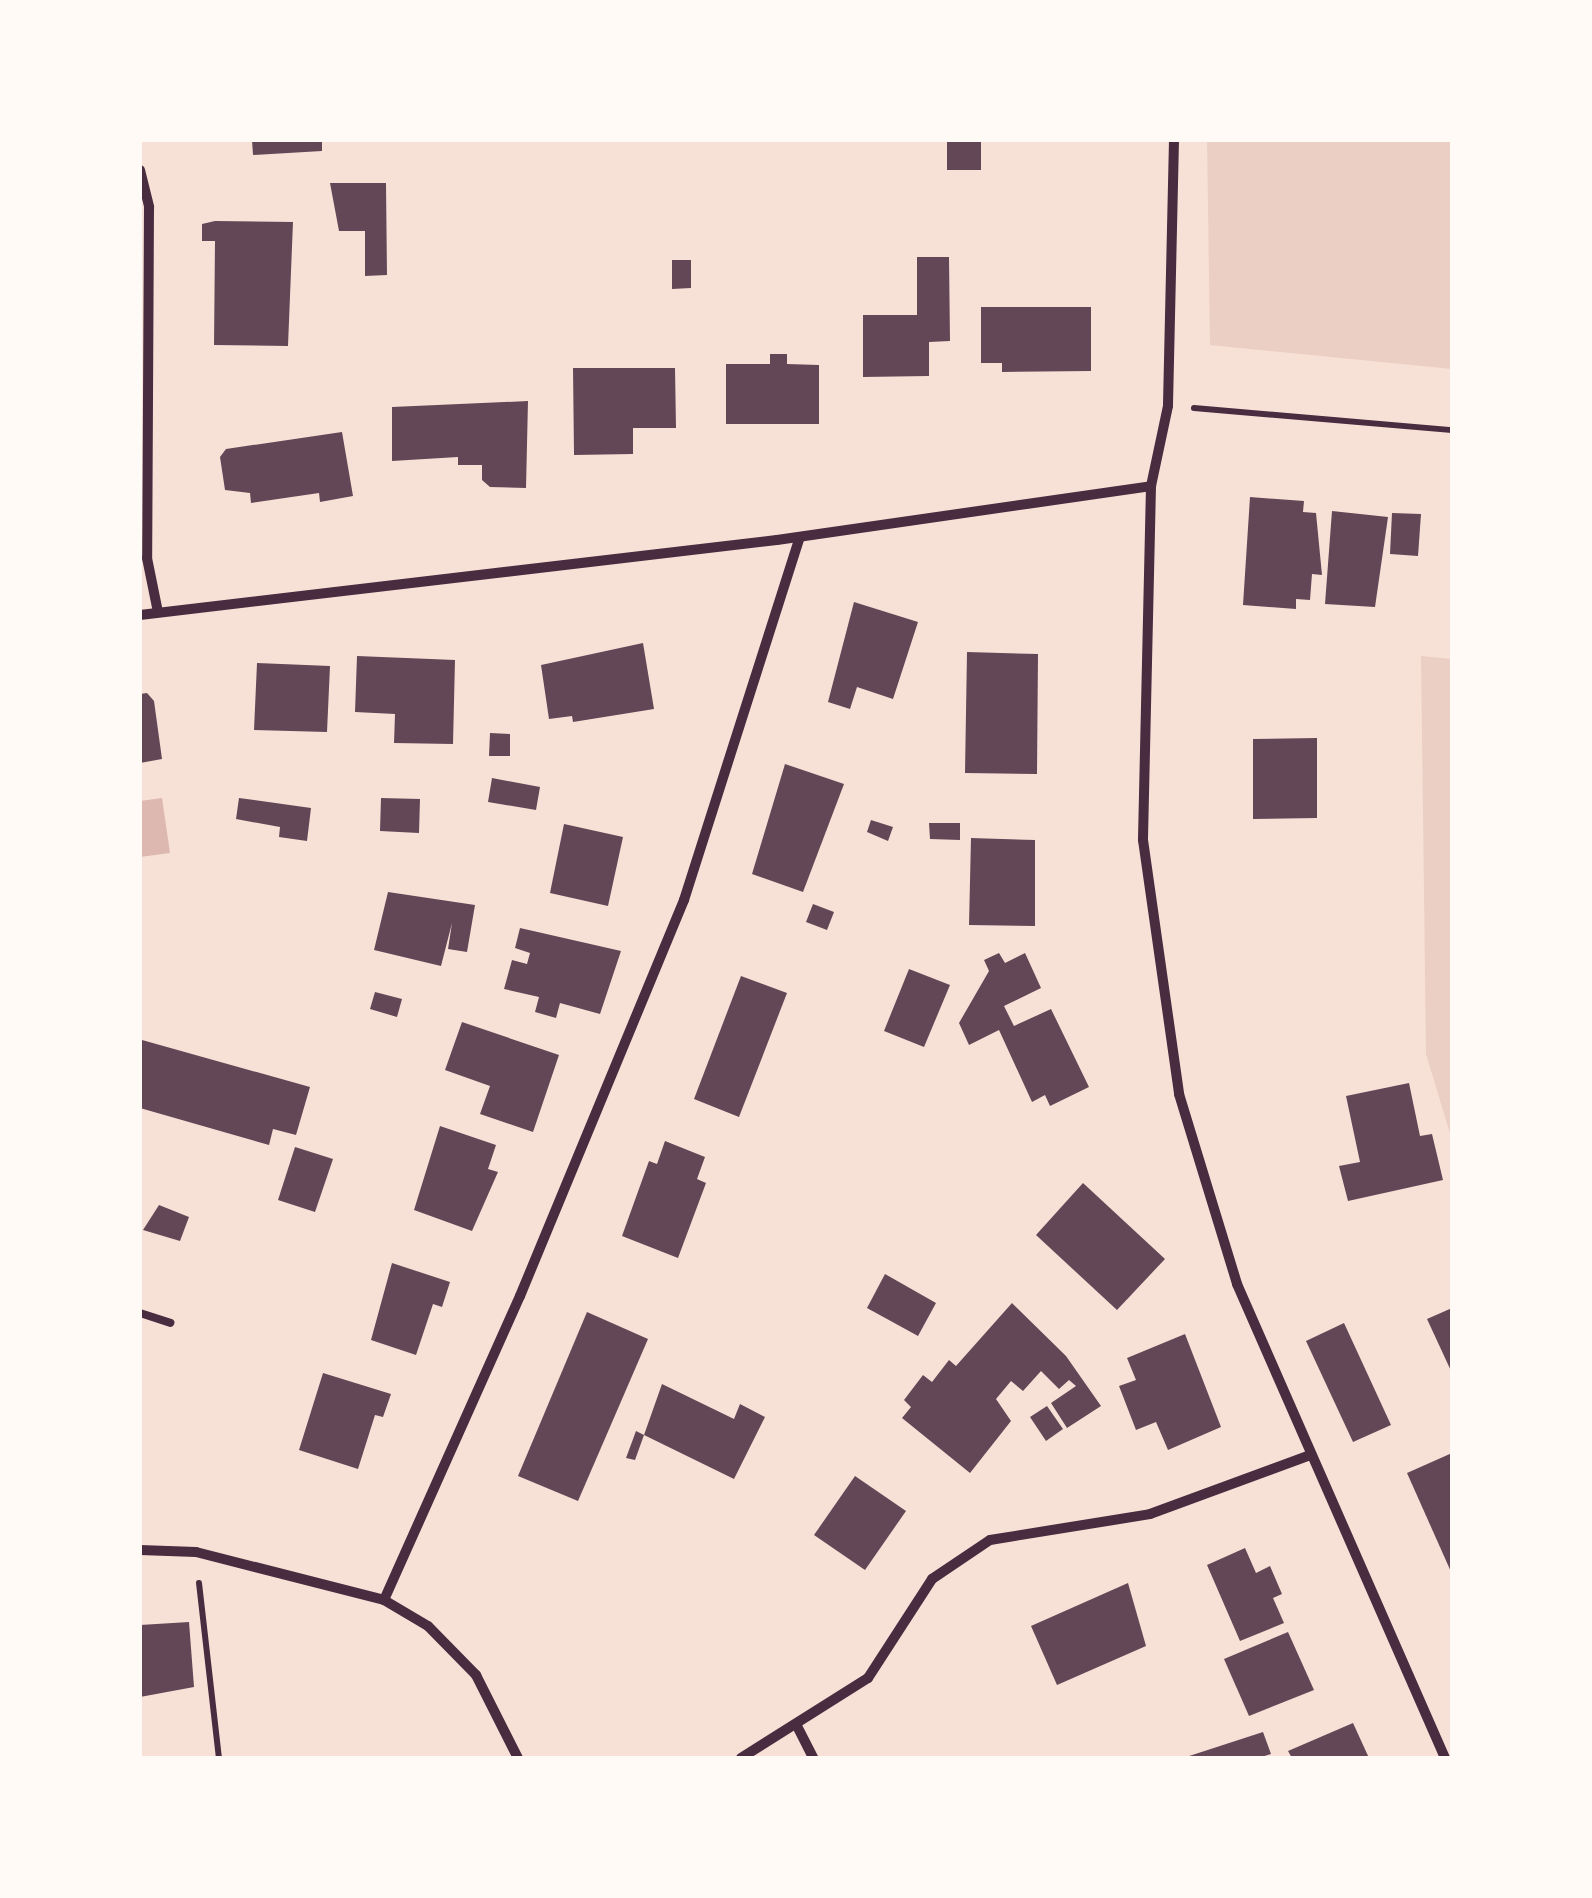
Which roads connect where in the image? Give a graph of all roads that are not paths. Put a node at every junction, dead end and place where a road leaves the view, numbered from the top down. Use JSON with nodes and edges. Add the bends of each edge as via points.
{"nodes":[{"id":1,"x":1174,"y":140,"type":"edge"},
{"id":2,"x":140,"y":170,"type":"edge"},
{"id":3,"x":1151,"y":486,"type":"junction"},
{"id":4,"x":800,"y":537,"type":"junction"},
{"id":5,"x":158,"y":612,"type":"junction"},
{"id":6,"x":140,"y":615,"type":"edge"},
{"id":7,"x":140,"y":1313,"type":"edge"},
{"id":8,"x":170,"y":1323,"type":"dead end"},
{"id":9,"x":1308,"y":1456,"type":"junction"},
{"id":10,"x":140,"y":1550,"type":"edge"},
{"id":11,"x":384,"y":1600,"type":"junction"},
{"id":12,"x":796,"y":1724,"type":"junction"},
{"id":13,"x":518,"y":1758,"type":"edge"},
{"id":14,"x":741,"y":1758,"type":"edge"},
{"id":15,"x":813,"y":1758,"type":"edge"},
{"id":16,"x":1446,"y":1758,"type":"edge"}],
"edges":[{"from":1,"to":3,"type":"street","via":[[1168,406]]},
{"from":2,"to":5,"type":"street","via":[[149,207],[147,558]]},
{"from":3,"to":4,"type":"street"},
{"from":3,"to":9,"type":"street","via":[[1143,840],[1179,1094],[1237,1284]]},
{"from":4,"to":5,"type":"street"},
{"from":4,"to":11,"type":"street","via":[[684,900],[520,1296]]},
{"from":5,"to":6,"type":"street"},
{"from":7,"to":8,"type":"lane"},
{"from":9,"to":12,"type":"street","via":[[1150,1514],[990,1540],[932,1579],[868,1678]]},
{"from":9,"to":16,"type":"street"},
{"from":10,"to":11,"type":"street","via":[[196,1552]]},
{"from":11,"to":13,"type":"street","via":[[428,1626],[476,1674]]},
{"from":12,"to":14,"type":"street"},
{"from":12,"to":15,"type":"street"}]}
